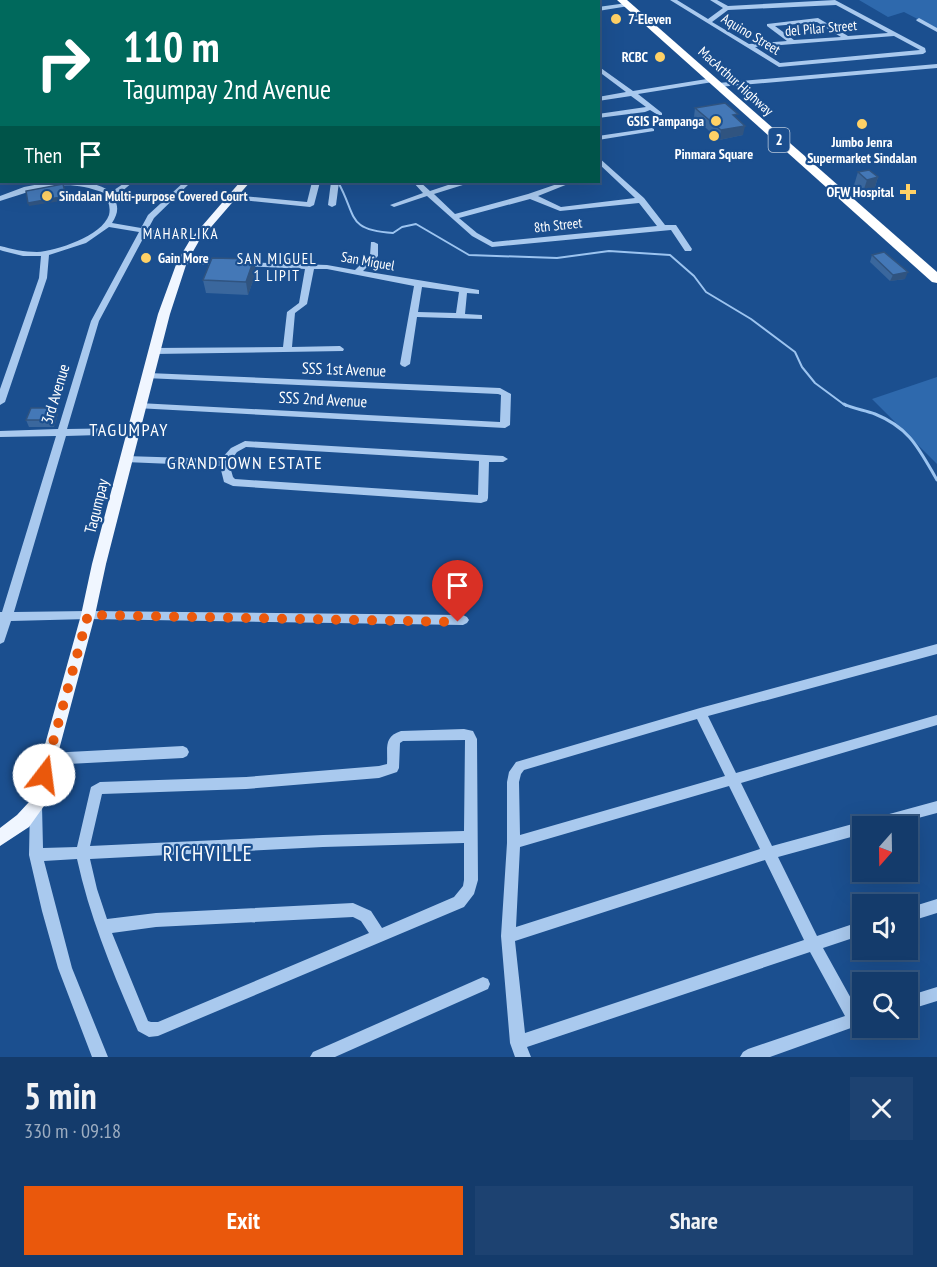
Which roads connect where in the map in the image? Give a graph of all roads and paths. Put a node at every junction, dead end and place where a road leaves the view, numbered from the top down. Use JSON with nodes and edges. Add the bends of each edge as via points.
{"nodes":[{"id":1,"x":673,"y":0,"type":"edge"},
{"id":2,"x":713,"y":0,"type":"edge"},
{"id":3,"x":625,"y":2,"type":"edge"},
{"id":4,"x":784,"y":2,"type":"edge"},
{"id":5,"x":833,"y":2,"type":"edge"},
{"id":6,"x":600,"y":8,"type":"edge"},
{"id":7,"x":727,"y":8,"type":"junction"},
{"id":8,"x":919,"y":20,"type":"dead end"},
{"id":9,"x":708,"y":22,"type":"junction"},
{"id":10,"x":937,"y":30,"type":"edge"},
{"id":11,"x":895,"y":34,"type":"junction"},
{"id":12,"x":847,"y":38,"type":"junction"},
{"id":13,"x":792,"y":42,"type":"junction"},
{"id":14,"x":749,"y":46,"type":"junction"},
{"id":15,"x":937,"y":66,"type":"edge"},
{"id":16,"x":600,"y":70,"type":"edge"},
{"id":17,"x":715,"y":82,"type":"junction"},
{"id":18,"x":631,"y":94,"type":"junction"},
{"id":19,"x":600,"y":99,"type":"edge"},
{"id":20,"x":650,"y":108,"type":"junction"},
{"id":21,"x":660,"y":114,"type":"dead end"},
{"id":22,"x":600,"y":116,"type":"edge"},
{"id":23,"x":652,"y":129,"type":"dead end"},
{"id":24,"x":600,"y":138,"type":"edge"},
{"id":25,"x":600,"y":161,"type":"edge"},
{"id":26,"x":609,"y":169,"type":"junction"},
{"id":27,"x":600,"y":171,"type":"edge"},
{"id":28,"x":38,"y":183,"type":"edge"},
{"id":29,"x":85,"y":183,"type":"edge"},
{"id":30,"x":129,"y":183,"type":"edge"},
{"id":31,"x":187,"y":183,"type":"edge"},
{"id":32,"x":243,"y":183,"type":"edge"},
{"id":33,"x":316,"y":183,"type":"edge"},
{"id":34,"x":335,"y":183,"type":"edge"},
{"id":35,"x":417,"y":183,"type":"edge"},
{"id":36,"x":460,"y":183,"type":"edge"},
{"id":37,"x":566,"y":183,"type":"edge"},
{"id":38,"x":429,"y":193,"type":"junction"},
{"id":39,"x":111,"y":196,"type":"junction"},
{"id":40,"x":531,"y":196,"type":"junction"},
{"id":41,"x":232,"y":197,"type":"junction"},
{"id":42,"x":0,"y":199,"type":"edge"},
{"id":43,"x":641,"y":200,"type":"junction"},
{"id":44,"x":332,"y":205,"type":"dead end"},
{"id":45,"x":394,"y":205,"type":"dead end"},
{"id":46,"x":456,"y":216,"type":"junction"},
{"id":47,"x":107,"y":224,"type":"junction"},
{"id":48,"x":662,"y":228,"type":"junction"},
{"id":49,"x":141,"y":232,"type":"junction"},
{"id":50,"x":195,"y":240,"type":"junction"},
{"id":51,"x":374,"y":244,"type":"dead end"},
{"id":52,"x":0,"y":248,"type":"edge"},
{"id":53,"x":688,"y":249,"type":"dead end"},
{"id":54,"x":45,"y":254,"type":"junction"},
{"id":55,"x":182,"y":262,"type":"junction"},
{"id":56,"x":310,"y":266,"type":"junction"},
{"id":57,"x":358,"y":272,"type":"junction"},
{"id":58,"x":937,"y":279,"type":"edge"},
{"id":59,"x":418,"y":284,"type":"junction"},
{"id":60,"x":463,"y":290,"type":"junction"},
{"id":61,"x":476,"y":292,"type":"dead end"},
{"id":62,"x":413,"y":314,"type":"junction"},
{"id":63,"x":460,"y":316,"type":"junction"},
{"id":64,"x":480,"y":317,"type":"dead end"},
{"id":65,"x":287,"y":348,"type":"junction"},
{"id":66,"x":340,"y":349,"type":"dead end"},
{"id":67,"x":154,"y":351,"type":"junction"},
{"id":68,"x":405,"y":364,"type":"dead end"},
{"id":69,"x":148,"y":376,"type":"junction"},
{"id":70,"x":0,"y":399,"type":"edge"},
{"id":71,"x":139,"y":406,"type":"junction"},
{"id":72,"x":505,"y":425,"type":"joint"},
{"id":73,"x":61,"y":432,"type":"junction"},
{"id":74,"x":132,"y":432,"type":"junction"},
{"id":75,"x":0,"y":434,"type":"edge"},
{"id":76,"x":484,"y":458,"type":"junction"},
{"id":77,"x":125,"y":459,"type":"junction"},
{"id":78,"x":503,"y":459,"type":"dead end"},
{"id":79,"x":224,"y":463,"type":"junction"},
{"id":80,"x":88,"y":615,"type":"junction"},
{"id":81,"x":3,"y":617,"type":"edge"},
{"id":82,"x":463,"y":620,"type":"dead end"},
{"id":83,"x":0,"y":639,"type":"edge"},
{"id":84,"x":937,"y":650,"type":"edge"},
{"id":85,"x":700,"y":713,"type":"junction"},
{"id":86,"x":937,"y":720,"type":"edge"},
{"id":87,"x":183,"y":752,"type":"dead end"},
{"id":88,"x":49,"y":759,"type":"junction"},
{"id":89,"x":734,"y":779,"type":"junction"},
{"id":90,"x":36,"y":806,"type":"junction"},
{"id":91,"x":937,"y":807,"type":"edge"},
{"id":92,"x":471,"y":837,"type":"junction"},
{"id":93,"x":0,"y":838,"type":"edge"},
{"id":94,"x":514,"y":843,"type":"junction"},
{"id":95,"x":769,"y":853,"type":"junction"},
{"id":96,"x":82,"y":854,"type":"junction"},
{"id":97,"x":36,"y":855,"type":"junction"},
{"id":98,"x":937,"y":906,"type":"edge"},
{"id":99,"x":918,"y":912,"type":"edge"},
{"id":100,"x":103,"y":927,"type":"junction"},
{"id":101,"x":852,"y":931,"type":"edge"},
{"id":102,"x":378,"y":936,"type":"junction"},
{"id":103,"x":508,"y":936,"type":"junction"},
{"id":104,"x":813,"y":943,"type":"junction"},
{"id":105,"x":483,"y":984,"type":"dead end"},
{"id":106,"x":937,"y":994,"type":"edge"},
{"id":107,"x":918,"y":1000,"type":"edge"},
{"id":108,"x":852,"y":1007,"type":"edge"},
{"id":109,"x":852,"y":1020,"type":"edge"},
{"id":110,"x":521,"y":1050,"type":"edge"},
{"id":111,"x":100,"y":1057,"type":"edge"},
{"id":112,"x":318,"y":1057,"type":"edge"},
{"id":113,"x":748,"y":1057,"type":"edge"}],
"edges":[{"from":1,"to":9,"type":"street","name":"Aquino Street"},
{"from":2,"to":7,"type":"street"},
{"from":3,"to":6,"type":"street"},
{"from":3,"to":17,"type":"highway","name":"MacArthur Highway","number":"2"},
{"from":4,"to":5,"type":"street"},
{"from":4,"to":7,"type":"street"},
{"from":5,"to":11,"type":"street"},
{"from":7,"to":9,"type":"street"},
{"from":8,"to":10,"type":"street"},
{"from":9,"to":14,"type":"street","name":"Aquino Street"},
{"from":11,"to":12,"type":"street","name":"del Pilar Street"},
{"from":11,"to":14,"type":"street","name":"Aquino Street","via":[[923,52],[787,66]]},
{"from":12,"to":13,"type":"street","name":"del Pilar Street"},
{"from":12,"to":13,"type":"street","via":[[818,20],[769,25]]},
{"from":13,"to":14,"type":"street","name":"del Pilar Street"},
{"from":15,"to":17,"type":"street"},
{"from":16,"to":18,"type":"street"},
{"from":17,"to":18,"type":"street"},
{"from":17,"to":58,"type":"highway","name":"MacArthur Highway","number":"2"},
{"from":18,"to":19,"type":"street"},
{"from":18,"to":20,"type":"street"},
{"from":20,"to":21,"type":"street"},
{"from":20,"to":22,"type":"street"},
{"from":23,"to":24,"type":"street"},
{"from":25,"to":26,"type":"street"},
{"from":26,"to":27,"type":"street"},
{"from":26,"to":43,"type":"street"},
{"from":28,"to":42,"type":"street"},
{"from":29,"to":39,"type":"street"},
{"from":30,"to":39,"type":"street"},
{"from":31,"to":49,"type":"street","name":"3rd Avenue"},
{"from":32,"to":41,"type":"main road","name":"Tagumpay"},
{"from":33,"to":41,"type":"street","via":[[310,205]]},
{"from":34,"to":44,"type":"street"},
{"from":35,"to":38,"type":"street","name":"8th Street"},
{"from":36,"to":38,"type":"street"},
{"from":37,"to":40,"type":"street"},
{"from":38,"to":45,"type":"street"},
{"from":38,"to":46,"type":"street","name":"8th Street"},
{"from":39,"to":47,"type":"street","via":[[113,216]]},
{"from":40,"to":43,"type":"street","via":[[561,208]]},
{"from":40,"to":46,"type":"street"},
{"from":41,"to":50,"type":"main road","name":"Tagumpay"},
{"from":43,"to":48,"type":"street"},
{"from":46,"to":48,"type":"street","name":"8th Street","via":[[484,243],[492,245]]},
{"from":47,"to":49,"type":"street"},
{"from":47,"to":54,"type":"street","via":[[85,241]]},
{"from":48,"to":53,"type":"street","name":"8th Street","via":[[673,226]]},
{"from":49,"to":50,"type":"street"},
{"from":49,"to":73,"type":"street","name":"3rd Avenue","via":[[95,321]]},
{"from":50,"to":55,"type":"main road","name":"Tagumpay"},
{"from":51,"to":57,"type":"street","via":[[374,256]]},
{"from":52,"to":54,"type":"street"},
{"from":54,"to":70,"type":"street","via":[[43,278]]},
{"from":55,"to":56,"type":"street","name":"San Miguel"},
{"from":55,"to":67,"type":"main road","name":"Tagumpay"},
{"from":56,"to":57,"type":"street","name":"San Miguel"},
{"from":56,"to":65,"type":"street","via":[[303,304],[291,312]]},
{"from":57,"to":59,"type":"street","name":"San Miguel"},
{"from":59,"to":60,"type":"street","name":"San Miguel"},
{"from":59,"to":62,"type":"street"},
{"from":60,"to":61,"type":"street","name":"San Miguel"},
{"from":60,"to":63,"type":"street"},
{"from":62,"to":63,"type":"street"},
{"from":62,"to":68,"type":"street"},
{"from":63,"to":64,"type":"street"},
{"from":65,"to":66,"type":"street"},
{"from":65,"to":67,"type":"street"},
{"from":67,"to":69,"type":"main road","name":"Tagumpay"},
{"from":69,"to":71,"type":"main road","name":"Tagumpay"},
{"from":69,"to":72,"type":"street","name":"SSS 1st Avenue","via":[[500,391],[506,394]]},
{"from":71,"to":72,"type":"street","name":"SSS 2nd Avenue"},
{"from":71,"to":74,"type":"main road","name":"Tagumpay"},
{"from":73,"to":74,"type":"street"},
{"from":73,"to":75,"type":"street"},
{"from":73,"to":81,"type":"street","name":"3rd Avenue"},
{"from":74,"to":77,"type":"main road","name":"Tagumpay"},
{"from":76,"to":78,"type":"street"},
{"from":76,"to":79,"type":"street","via":[[245,444]]},
{"from":76,"to":79,"type":"street","via":[[481,499],[233,482],[228,479]]},
{"from":77,"to":79,"type":"street"},
{"from":77,"to":80,"type":"main road","name":"Tagumpay"},
{"from":80,"to":81,"type":"street"},
{"from":80,"to":82,"type":"street"},
{"from":80,"to":88,"type":"main road","name":"Tagumpay"},
{"from":81,"to":83,"type":"street","name":"3rd Avenue"},
{"from":84,"to":85,"type":"street"},
{"from":85,"to":89,"type":"street"},
{"from":85,"to":94,"type":"street","via":[[520,766],[513,782]]},
{"from":86,"to":89,"type":"street"},
{"from":87,"to":88,"type":"street"},
{"from":88,"to":90,"type":"main road","name":"Tagumpay"},
{"from":89,"to":94,"type":"street"},
{"from":89,"to":95,"type":"street"},
{"from":90,"to":93,"type":"main road"},
{"from":90,"to":97,"type":"street"},
{"from":91,"to":95,"type":"street"},
{"from":92,"to":96,"type":"street"},
{"from":92,"to":96,"type":"street","via":[[469,735],[400,736],[394,740],[394,766],[379,772],[246,783],[100,788],[94,796]]},
{"from":92,"to":102,"type":"street","via":[[471,880],[465,897]]},
{"from":94,"to":103,"type":"street"},
{"from":95,"to":103,"type":"street"},
{"from":95,"to":104,"type":"street"},
{"from":96,"to":97,"type":"street"},
{"from":96,"to":100,"type":"street"},
{"from":97,"to":111,"type":"street","via":[[64,968]]},
{"from":98,"to":99,"type":"street"},
{"from":100,"to":102,"type":"street","via":[[156,920],[353,910],[369,917]]},
{"from":100,"to":102,"type":"street","via":[[143,1026],[153,1031]]},
{"from":101,"to":104,"type":"street"},
{"from":103,"to":110,"type":"street"},
{"from":104,"to":108,"type":"street"},
{"from":104,"to":110,"type":"street"},
{"from":105,"to":112,"type":"street"},
{"from":106,"to":107,"type":"street"},
{"from":109,"to":113,"type":"street"}]}
